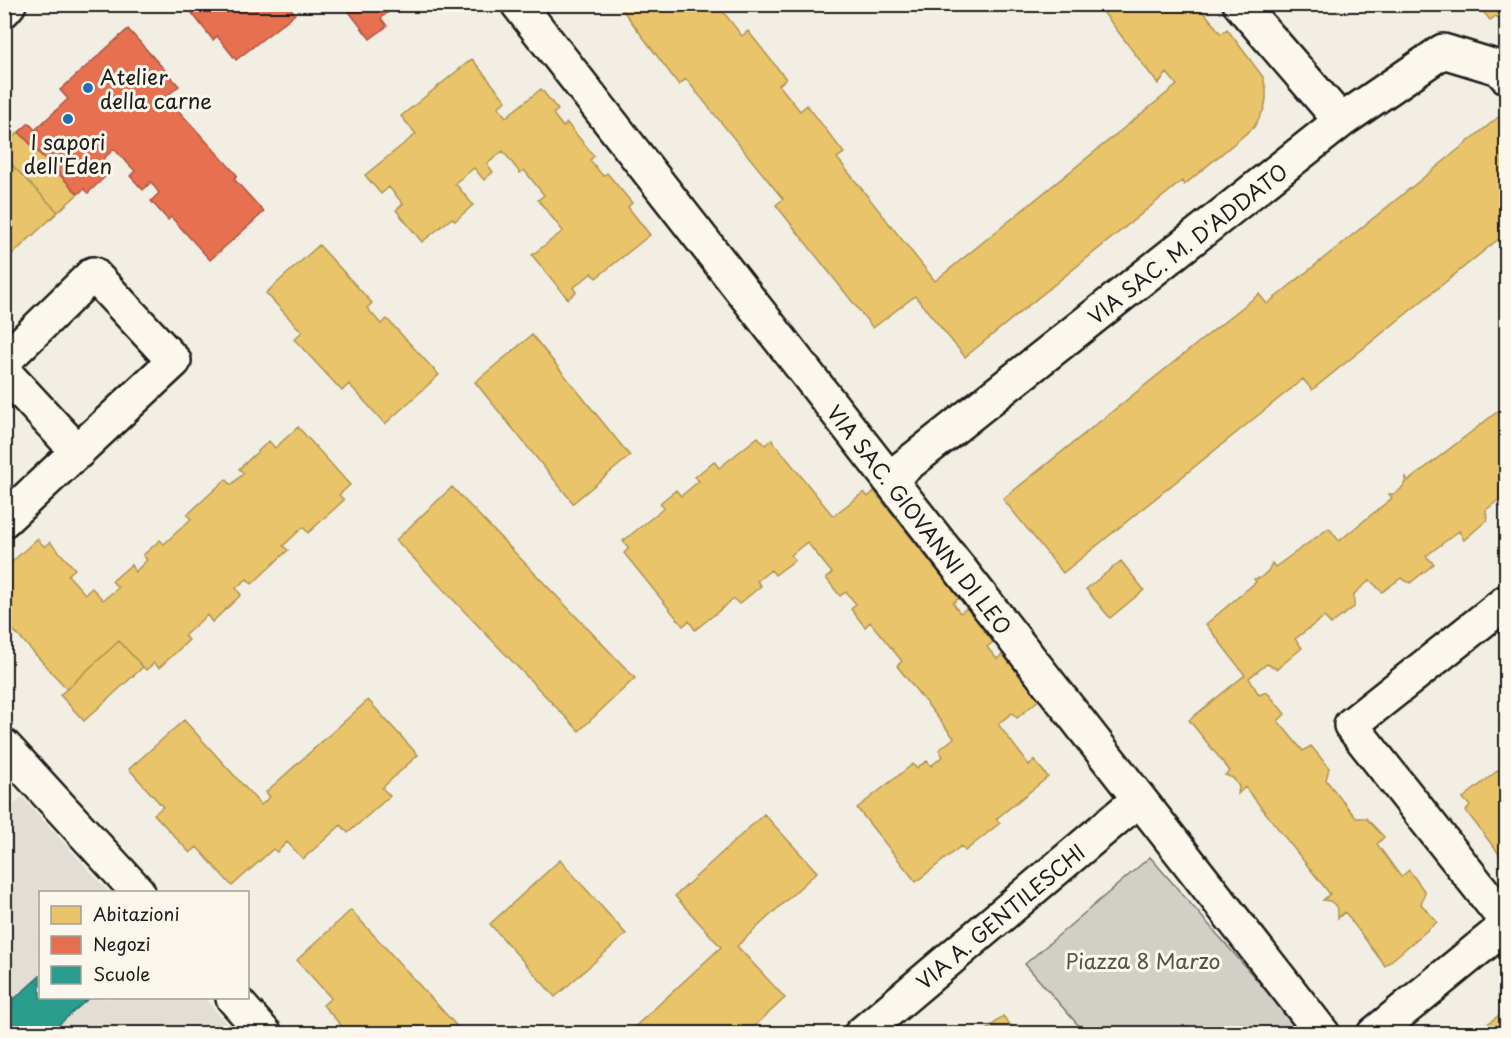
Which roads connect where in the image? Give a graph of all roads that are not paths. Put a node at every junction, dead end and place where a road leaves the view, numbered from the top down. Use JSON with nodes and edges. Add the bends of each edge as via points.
{"nodes":[{"id":1,"x":9,"y":4,"type":"edge"},
{"id":2,"x":518,"y":4,"type":"edge"},
{"id":3,"x":1240,"y":4,"type":"edge"},
{"id":4,"x":4,"y":10,"type":"edge"},
{"id":5,"x":1503,"y":72,"type":"edge"},
{"id":6,"x":1341,"y":121,"type":"junction"},
{"id":7,"x":4,"y":361,"type":"edge"},
{"id":8,"x":4,"y":372,"type":"edge"},
{"id":9,"x":78,"y":452,"type":"junction"},
{"id":10,"x":889,"y":479,"type":"junction"},
{"id":11,"x":4,"y":520,"type":"edge"},
{"id":12,"x":1506,"y":602,"type":"edge"},
{"id":13,"x":4,"y":746,"type":"edge"},
{"id":14,"x":1139,"y":799,"type":"junction"},
{"id":15,"x":137,"y":891,"type":"edge"},
{"id":16,"x":1506,"y":921,"type":"edge"},
{"id":17,"x":1506,"y":926,"type":"edge"},
{"id":18,"x":234,"y":999,"type":"edge"},
{"id":19,"x":265,"y":1034,"type":"edge"},
{"id":20,"x":861,"y":1034,"type":"edge"},
{"id":21,"x":1323,"y":1034,"type":"edge"},
{"id":22,"x":1374,"y":1034,"type":"edge"}],
"edges":[{"from":1,"to":4,"type":"street"},
{"from":2,"to":10,"type":"street","name":"VIA SAC. GIOVANNI DI LEO"},
{"from":3,"to":6,"type":"street"},
{"from":5,"to":6,"type":"street","name":"VIA SAC. M. D'ADDATO","via":[[1443,51]]},
{"from":6,"to":10,"type":"street","name":"VIA SAC. M. D'ADDATO"},
{"from":7,"to":9,"type":"street","via":[[93,274],[174,361]]},
{"from":8,"to":9,"type":"street"},
{"from":9,"to":11,"type":"street"},
{"from":10,"to":14,"type":"street","name":"VIA SAC. GIOVANNI DI LEO"},
{"from":12,"to":16,"type":"street","via":[[1351,725]]},
{"from":13,"to":15,"type":"street"},
{"from":14,"to":20,"type":"street","name":"VIA A. GENTILESCHI"},
{"from":14,"to":21,"type":"street","name":"VIA SAC. GIOVANNI DI LEO"},
{"from":17,"to":22,"type":"street"},
{"from":18,"to":19,"type":"street"}]}
